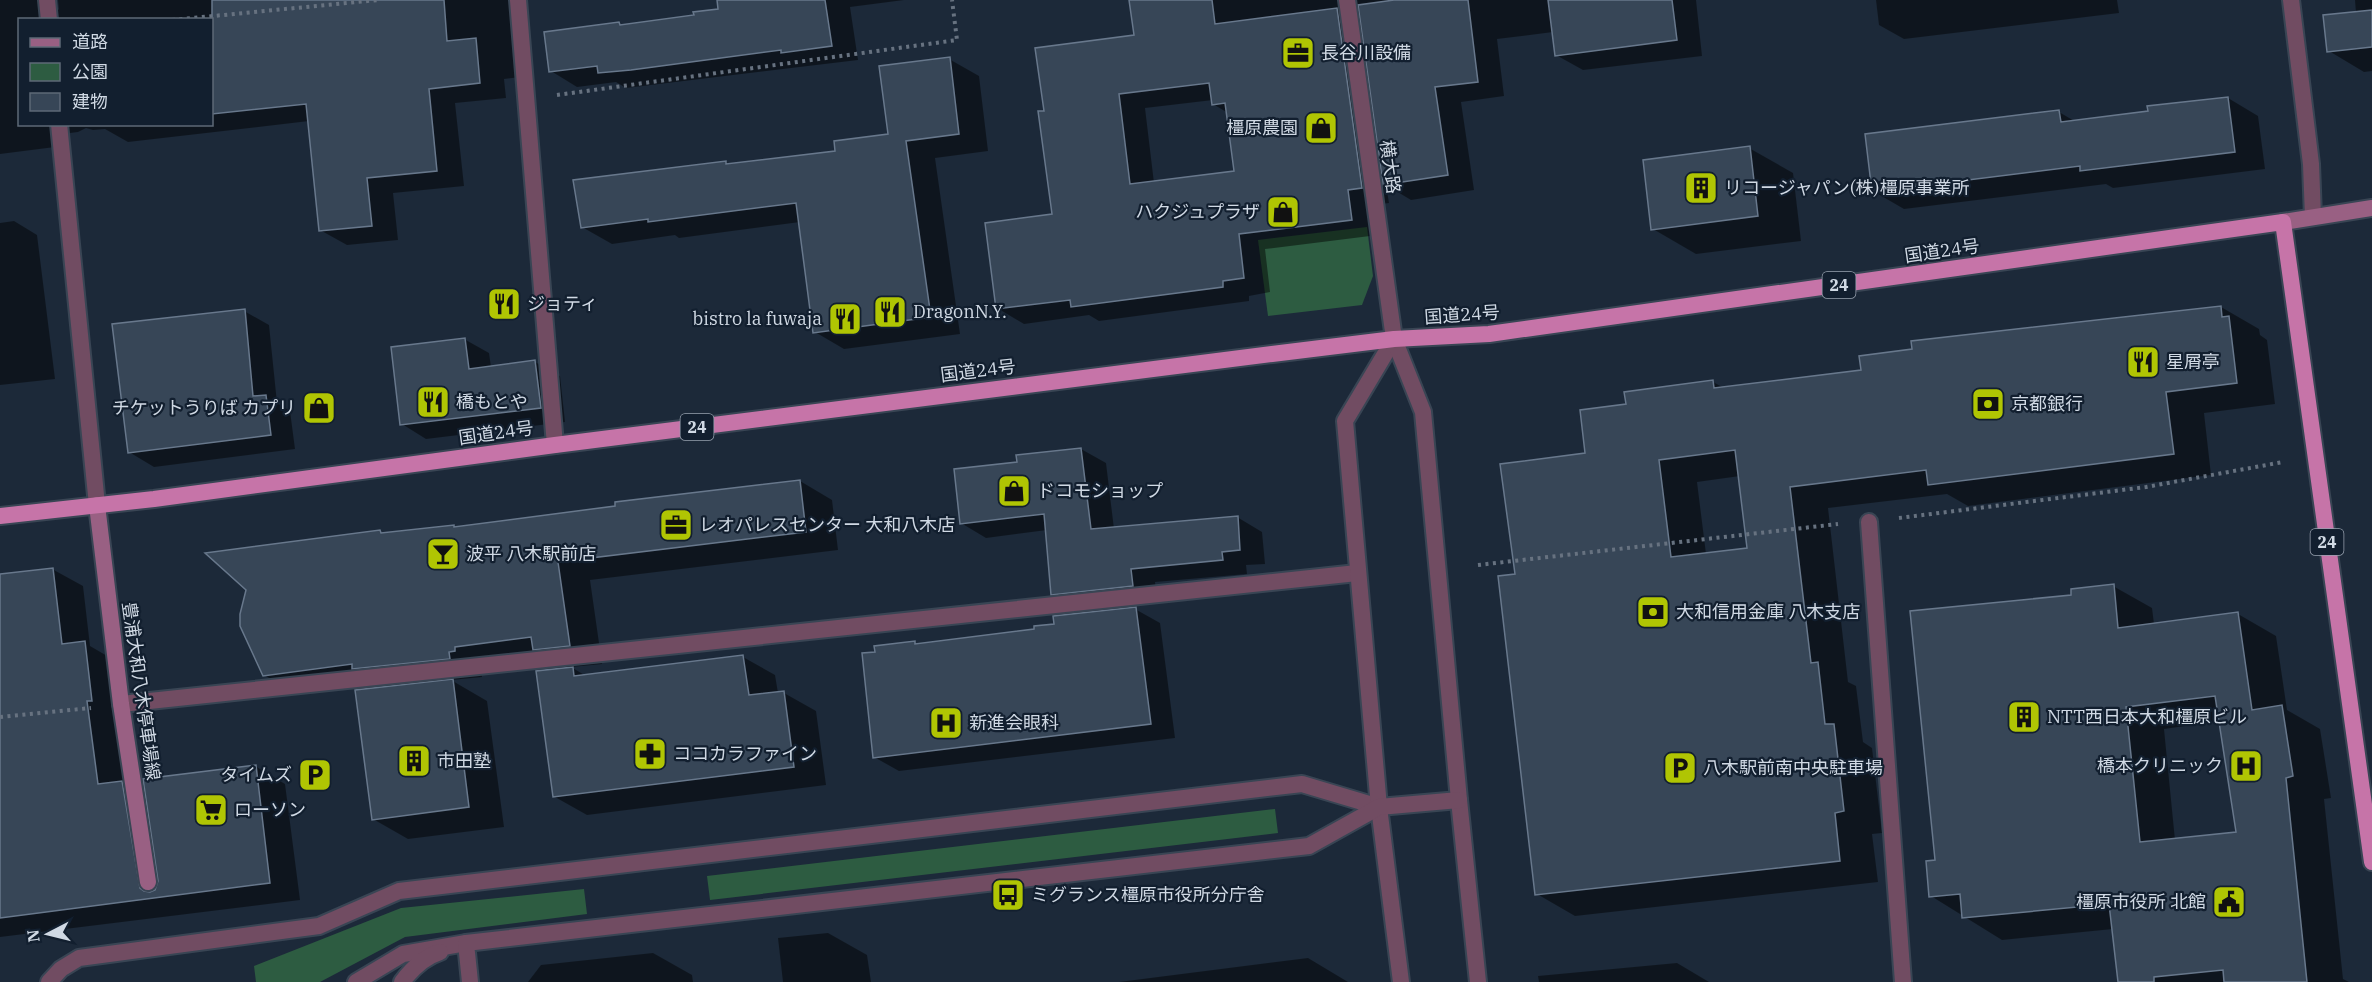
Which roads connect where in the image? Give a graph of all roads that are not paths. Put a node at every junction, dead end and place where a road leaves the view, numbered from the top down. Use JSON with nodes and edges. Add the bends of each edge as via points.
{"nodes":[{"id":1,"x":47,"y":0,"type":"edge"},
{"id":2,"x":518,"y":0,"type":"edge"},
{"id":3,"x":1347,"y":0,"type":"edge"},
{"id":4,"x":2291,"y":0,"type":"edge"},
{"id":5,"x":49,"y":18,"type":"edge"},
{"id":6,"x":59,"y":126,"type":"edge"},
{"id":7,"x":2372,"y":208,"type":"edge"},
{"id":8,"x":2313,"y":217,"type":"junction"},
{"id":9,"x":2283,"y":222,"type":"junction"},
{"id":10,"x":1394,"y":339,"type":"junction"},
{"id":11,"x":555,"y":445,"type":"junction"},
{"id":12,"x":97,"y":506,"type":"junction"},
{"id":13,"x":0,"y":516,"type":"edge"},
{"id":14,"x":1869,"y":522,"type":"dead end"},
{"id":15,"x":1357,"y":573,"type":"junction"},
{"id":16,"x":121,"y":705,"type":"junction"},
{"id":17,"x":1459,"y":800,"type":"junction"},
{"id":18,"x":1379,"y":807,"type":"junction"},
{"id":19,"x":2372,"y":862,"type":"edge"},
{"id":20,"x":148,"y":882,"type":"dead end"},
{"id":21,"x":466,"y":943,"type":"junction"},
{"id":22,"x":50,"y":982,"type":"edge"},
{"id":23,"x":356,"y":982,"type":"edge"},
{"id":24,"x":402,"y":982,"type":"edge"},
{"id":25,"x":470,"y":982,"type":"edge"},
{"id":26,"x":1401,"y":982,"type":"edge"},
{"id":27,"x":1478,"y":982,"type":"edge"},
{"id":28,"x":1904,"y":982,"type":"edge"}],
"edges":[{"from":1,"to":5,"type":"street"},
{"from":2,"to":11,"type":"street"},
{"from":3,"to":10,"type":"street","name":"横大路"},
{"from":4,"to":8,"type":"street","via":[[2311,164]]},
{"from":6,"to":12,"type":"street"},
{"from":7,"to":8,"type":"main road"},
{"from":8,"to":9,"type":"main road"},
{"from":9,"to":10,"type":"highway","name":"国道24号","number":"24","via":[[1489,334]]},
{"from":9,"to":19,"type":"highway","number":"24"},
{"from":10,"to":11,"type":"highway","name":"国道24号","number":"24"},
{"from":10,"to":15,"type":"street","via":[[1345,422]]},
{"from":10,"to":17,"type":"street","name":"横大路","via":[[1423,412]]},
{"from":11,"to":12,"type":"highway","name":"国道24号","number":"24"},
{"from":12,"to":13,"type":"highway","name":"国道24号","number":"24"},
{"from":12,"to":16,"type":"main road","name":"豊浦大和八木停車場線"},
{"from":14,"to":28,"type":"street"},
{"from":15,"to":16,"type":"street"},
{"from":15,"to":18,"type":"street"},
{"from":16,"to":20,"type":"main road","name":"豊浦大和八木停車場線"},
{"from":17,"to":18,"type":"street"},
{"from":17,"to":27,"type":"street","name":"横大路"},
{"from":18,"to":21,"type":"street","via":[[1310,846]]},
{"from":18,"to":22,"type":"street","via":[[1302,784],[399,891],[319,926],[80,958],[61,969]]},
{"from":18,"to":26,"type":"street"},
{"from":21,"to":23,"type":"street","via":[[403,954]]},
{"from":21,"to":24,"type":"street","via":[[433,954]]},
{"from":21,"to":25,"type":"street"}]}
